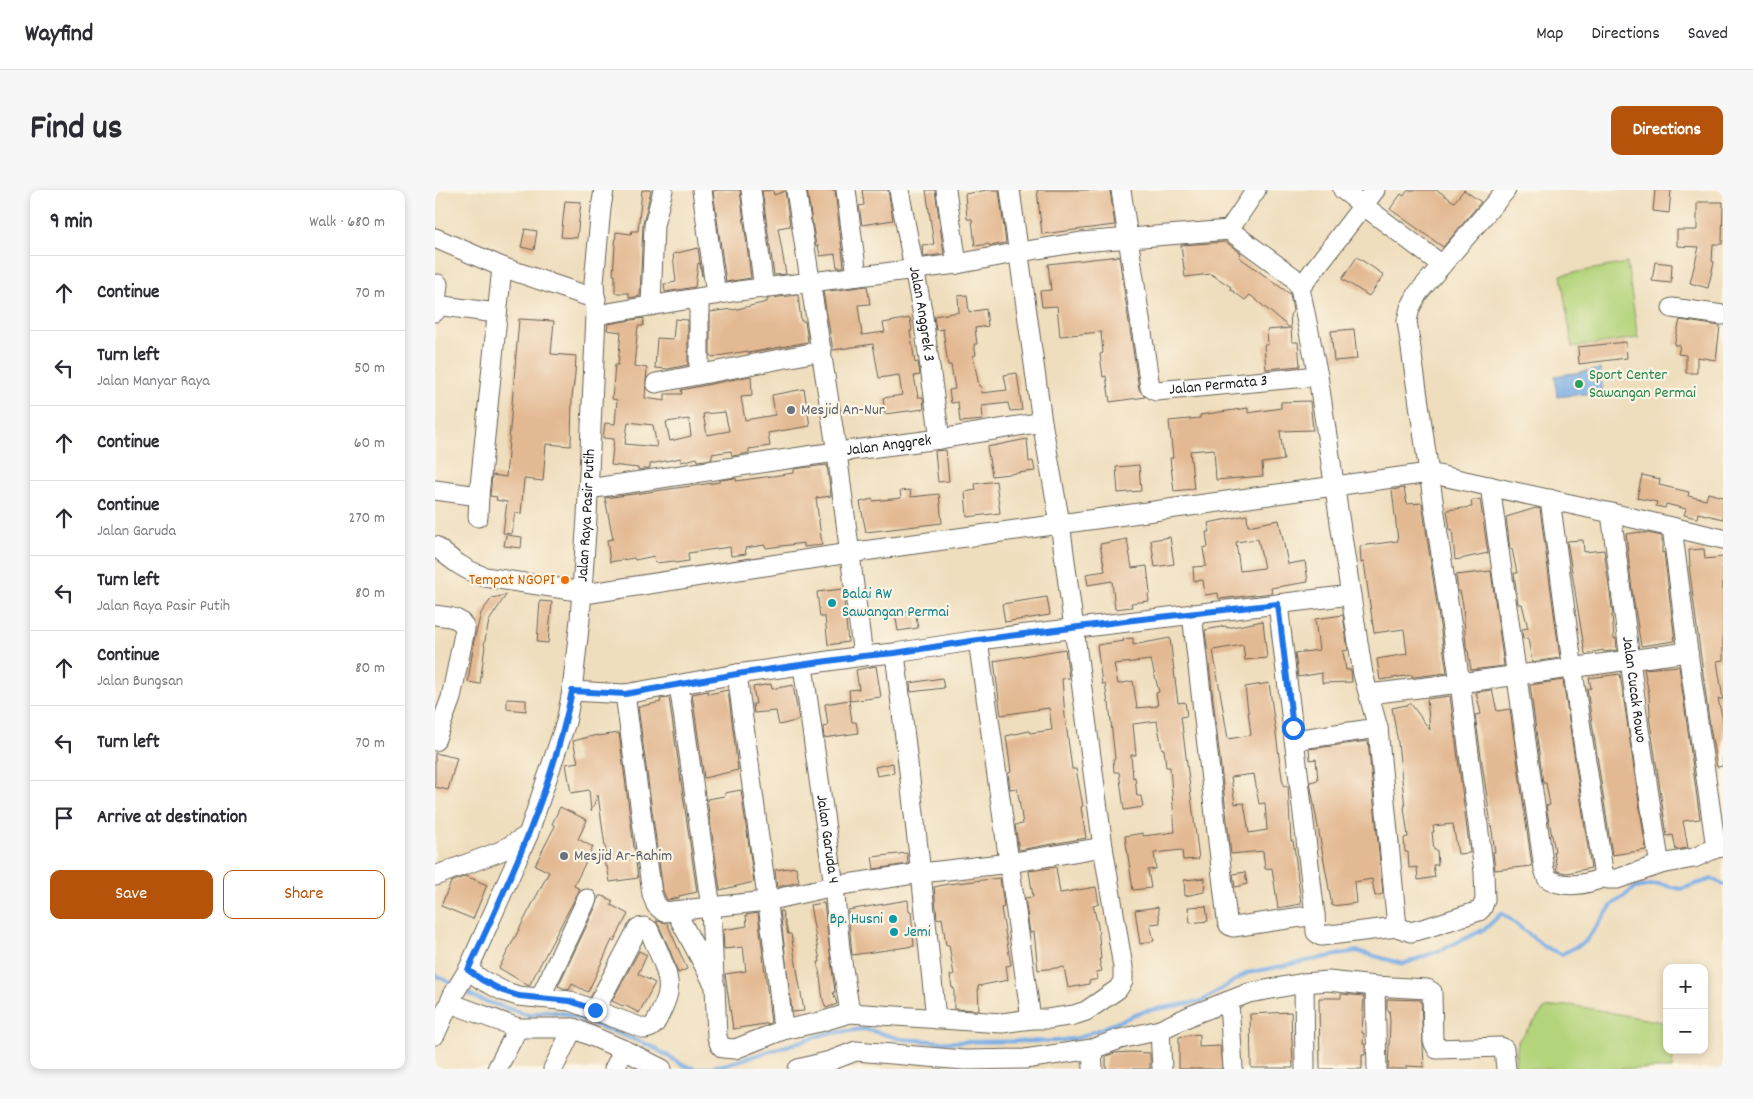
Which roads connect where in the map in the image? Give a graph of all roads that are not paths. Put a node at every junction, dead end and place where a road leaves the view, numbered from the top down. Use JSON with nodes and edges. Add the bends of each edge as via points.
{"nodes":[{"id":1,"x":604,"y":190,"type":"edge"},
{"id":2,"x":663,"y":190,"type":"edge"},
{"id":3,"x":702,"y":190,"type":"edge"},
{"id":4,"x":751,"y":190,"type":"edge"},
{"id":5,"x":796,"y":190,"type":"edge"},
{"id":6,"x":846,"y":190,"type":"edge"},
{"id":7,"x":899,"y":190,"type":"edge"},
{"id":8,"x":946,"y":190,"type":"edge"},
{"id":9,"x":1010,"y":190,"type":"edge"},
{"id":10,"x":1121,"y":190,"type":"edge"},
{"id":11,"x":1256,"y":190,"type":"edge"},
{"id":12,"x":1343,"y":190,"type":"edge"},
{"id":13,"x":1375,"y":190,"type":"edge"},
{"id":14,"x":1506,"y":190,"type":"edge"},
{"id":15,"x":1363,"y":205,"type":"junction"},
{"id":16,"x":1229,"y":230,"type":"junction"},
{"id":17,"x":435,"y":238,"type":"edge"},
{"id":18,"x":1127,"y":238,"type":"junction"},
{"id":19,"x":1020,"y":252,"type":"junction"},
{"id":20,"x":957,"y":264,"type":"junction"},
{"id":21,"x":1442,"y":265,"type":"junction"},
{"id":22,"x":502,"y":267,"type":"junction"},
{"id":23,"x":913,"y":270,"type":"junction"},
{"id":24,"x":857,"y":276,"type":"junction"},
{"id":25,"x":811,"y":283,"type":"junction"},
{"id":26,"x":438,"y":284,"type":"dead end"},
{"id":27,"x":764,"y":288,"type":"junction"},
{"id":28,"x":1300,"y":288,"type":"junction"},
{"id":29,"x":707,"y":297,"type":"junction"},
{"id":30,"x":436,"y":305,"type":"edge"},
{"id":31,"x":651,"y":306,"type":"junction"},
{"id":32,"x":596,"y":307,"type":"junction"},
{"id":33,"x":1672,"y":308,"type":"dead end"},
{"id":34,"x":435,"y":312,"type":"edge"},
{"id":35,"x":496,"y":313,"type":"junction"},
{"id":36,"x":1723,"y":315,"type":"edge"},
{"id":37,"x":822,"y":351,"type":"junction"},
{"id":38,"x":699,"y":374,"type":"junction"},
{"id":39,"x":1318,"y":376,"type":"junction"},
{"id":40,"x":656,"y":383,"type":"dead end"},
{"id":41,"x":1042,"y":422,"type":"junction"},
{"id":42,"x":940,"y":439,"type":"junction"},
{"id":43,"x":837,"y":453,"type":"junction"},
{"id":44,"x":1429,"y":473,"type":"junction"},
{"id":45,"x":1335,"y":486,"type":"junction"},
{"id":46,"x":1490,"y":486,"type":"junction"},
{"id":47,"x":435,"y":490,"type":"edge"},
{"id":48,"x":588,"y":490,"type":"junction"},
{"id":49,"x":479,"y":496,"type":"junction"},
{"id":50,"x":1550,"y":499,"type":"junction"},
{"id":51,"x":1611,"y":512,"type":"junction"},
{"id":52,"x":479,"y":518,"type":"dead end"},
{"id":53,"x":1060,"y":523,"type":"junction"},
{"id":54,"x":1672,"y":527,"type":"junction"},
{"id":55,"x":1723,"y":539,"type":"edge"},
{"id":56,"x":435,"y":546,"type":"edge"},
{"id":57,"x":849,"y":553,"type":"junction"},
{"id":58,"x":581,"y":593,"type":"junction"},
{"id":59,"x":1351,"y":596,"type":"junction"},
{"id":60,"x":1278,"y":604,"type":"junction"},
{"id":61,"x":1192,"y":614,"type":"junction"},
{"id":62,"x":435,"y":615,"type":"edge"},
{"id":63,"x":1073,"y":628,"type":"junction"},
{"id":64,"x":978,"y":640,"type":"junction"},
{"id":65,"x":1687,"y":652,"type":"junction"},
{"id":66,"x":895,"y":653,"type":"junction"},
{"id":67,"x":863,"y":656,"type":"junction"},
{"id":68,"x":1630,"y":659,"type":"junction"},
{"id":69,"x":803,"y":666,"type":"junction"},
{"id":70,"x":1573,"y":667,"type":"junction"},
{"id":71,"x":737,"y":674,"type":"junction"},
{"id":72,"x":1517,"y":675,"type":"junction"},
{"id":73,"x":1460,"y":684,"type":"junction"},
{"id":74,"x":679,"y":685,"type":"junction"},
{"id":75,"x":572,"y":691,"type":"junction"},
{"id":76,"x":625,"y":694,"type":"junction"},
{"id":77,"x":1369,"y":694,"type":"junction"},
{"id":78,"x":1378,"y":728,"type":"junction"},
{"id":79,"x":1294,"y":740,"type":"junction"},
{"id":80,"x":435,"y":741,"type":"edge"},
{"id":81,"x":528,"y":835,"type":"junction"},
{"id":82,"x":1103,"y":847,"type":"junction"},
{"id":83,"x":1719,"y":847,"type":"edge"},
{"id":84,"x":1010,"y":863,"type":"junction"},
{"id":85,"x":1661,"y":864,"type":"junction"},
{"id":86,"x":921,"y":872,"type":"junction"},
{"id":87,"x":435,"y":876,"type":"edge"},
{"id":88,"x":1603,"y":877,"type":"junction"},
{"id":89,"x":833,"y":886,"type":"junction"},
{"id":90,"x":587,"y":899,"type":"dead end"},
{"id":91,"x":767,"y":901,"type":"junction"},
{"id":92,"x":711,"y":908,"type":"junction"},
{"id":93,"x":676,"y":912,"type":"junction"},
{"id":94,"x":1315,"y":914,"type":"junction"},
{"id":95,"x":1397,"y":927,"type":"junction"},
{"id":96,"x":1304,"y":983,"type":"junction"},
{"id":97,"x":715,"y":986,"type":"junction"},
{"id":98,"x":1375,"y":986,"type":"junction"},
{"id":99,"x":458,"y":987,"type":"junction"},
{"id":100,"x":540,"y":998,"type":"junction"},
{"id":101,"x":1229,"y":1001,"type":"junction"},
{"id":102,"x":595,"y":1010,"type":"junction"},
{"id":103,"x":851,"y":1013,"type":"junction"},
{"id":104,"x":936,"y":1019,"type":"junction"},
{"id":105,"x":1031,"y":1019,"type":"junction"},
{"id":106,"x":437,"y":1026,"type":"edge"},
{"id":107,"x":517,"y":1028,"type":"junction"},
{"id":108,"x":573,"y":1028,"type":"junction"},
{"id":109,"x":783,"y":1030,"type":"junction"},
{"id":110,"x":1160,"y":1030,"type":"junction"},
{"id":111,"x":624,"y":1050,"type":"junction"},
{"id":112,"x":1092,"y":1050,"type":"junction"},
{"id":113,"x":1025,"y":1064,"type":"edge"},
{"id":114,"x":830,"y":1065,"type":"edge"},
{"id":115,"x":963,"y":1065,"type":"edge"},
{"id":116,"x":497,"y":1069,"type":"edge"},
{"id":117,"x":553,"y":1069,"type":"edge"},
{"id":118,"x":614,"y":1069,"type":"edge"},
{"id":119,"x":662,"y":1069,"type":"edge"},
{"id":120,"x":797,"y":1069,"type":"edge"},
{"id":121,"x":1093,"y":1069,"type":"edge"},
{"id":122,"x":1162,"y":1069,"type":"edge"},
{"id":123,"x":1233,"y":1069,"type":"edge"},
{"id":124,"x":1305,"y":1069,"type":"edge"},
{"id":125,"x":1377,"y":1069,"type":"edge"},
{"id":126,"x":1506,"y":1069,"type":"edge"}],
"edges":[{"from":1,"to":32,"type":"street","name":"Jalan Raya Pasir Putih","via":[[594,282]]},
{"from":2,"to":31,"type":"street","via":[[654,225]]},
{"from":3,"to":29,"type":"street"},
{"from":4,"to":27,"type":"street"},
{"from":5,"to":25,"type":"street"},
{"from":6,"to":24,"type":"street"},
{"from":7,"to":23,"type":"street","name":"Jalan Anggrek 3"},
{"from":8,"to":20,"type":"street"},
{"from":9,"to":19,"type":"street"},
{"from":10,"to":18,"type":"street","name":"Jalan Permata 3"},
{"from":11,"to":16,"type":"street"},
{"from":12,"to":15,"type":"street"},
{"from":13,"to":15,"type":"street"},
{"from":14,"to":21,"type":"street"},
{"from":15,"to":21,"type":"street"},
{"from":15,"to":28,"type":"street"},
{"from":16,"to":18,"type":"street"},
{"from":16,"to":28,"type":"street","via":[[1293,276]]},
{"from":17,"to":22,"type":"street"},
{"from":18,"to":19,"type":"street"},
{"from":18,"to":39,"type":"street","name":"Jalan Permata 3","via":[[1150,387],[1156,391]]},
{"from":19,"to":20,"type":"street"},
{"from":19,"to":41,"type":"street"},
{"from":20,"to":23,"type":"street"},
{"from":21,"to":44,"type":"street","via":[[1418,293],[1407,321]]},
{"from":22,"to":32,"type":"street"},
{"from":22,"to":35,"type":"street"},
{"from":23,"to":24,"type":"street"},
{"from":23,"to":42,"type":"street","name":"Jalan Anggrek 3","via":[[922,310]]},
{"from":24,"to":25,"type":"street"},
{"from":25,"to":27,"type":"street"},
{"from":25,"to":37,"type":"street"},
{"from":26,"to":30,"type":"street"},
{"from":27,"to":29,"type":"street"},
{"from":28,"to":39,"type":"street"},
{"from":29,"to":31,"type":"street"},
{"from":29,"to":38,"type":"street"},
{"from":30,"to":34,"type":"street"},
{"from":30,"to":35,"type":"street"},
{"from":31,"to":32,"type":"street"},
{"from":32,"to":48,"type":"street","name":"Jalan Raya Pasir Putih"},
{"from":33,"to":36,"type":"street"},
{"from":35,"to":49,"type":"street"},
{"from":37,"to":38,"type":"street"},
{"from":37,"to":43,"type":"street"},
{"from":38,"to":40,"type":"street"},
{"from":39,"to":45,"type":"street"},
{"from":41,"to":42,"type":"street","name":"Jalan Anggrek"},
{"from":41,"to":53,"type":"street"},
{"from":42,"to":43,"type":"street","name":"Jalan Anggrek"},
{"from":43,"to":48,"type":"street","name":"Jalan Anggrek"},
{"from":43,"to":57,"type":"street"},
{"from":44,"to":45,"type":"street"},
{"from":44,"to":46,"type":"street"},
{"from":44,"to":73,"type":"street"},
{"from":45,"to":53,"type":"street"},
{"from":45,"to":59,"type":"street"},
{"from":46,"to":50,"type":"street"},
{"from":46,"to":72,"type":"street"},
{"from":47,"to":49,"type":"street"},
{"from":48,"to":58,"type":"street","name":"Jalan Raya Pasir Putih"},
{"from":49,"to":52,"type":"street"},
{"from":50,"to":51,"type":"street"},
{"from":50,"to":70,"type":"street"},
{"from":51,"to":54,"type":"street"},
{"from":51,"to":68,"type":"street","name":"Jalan Cucak Rowo"},
{"from":53,"to":57,"type":"street"},
{"from":53,"to":63,"type":"street"},
{"from":54,"to":55,"type":"street"},
{"from":54,"to":65,"type":"street"},
{"from":56,"to":58,"type":"street","via":[[469,572]]},
{"from":57,"to":58,"type":"street"},
{"from":57,"to":67,"type":"street"},
{"from":58,"to":75,"type":"street","name":"Jalan Raya Pasir Putih"},
{"from":59,"to":60,"type":"street"},
{"from":59,"to":77,"type":"street"},
{"from":60,"to":61,"type":"street"},
{"from":60,"to":79,"type":"street"},
{"from":61,"to":63,"type":"street"},
{"from":61,"to":94,"type":"street","via":[[1229,925]]},
{"from":62,"to":80,"type":"street","via":[[458,619],[465,630],[451,698]]},
{"from":63,"to":64,"type":"street"},
{"from":63,"to":82,"type":"street"},
{"from":64,"to":66,"type":"street"},
{"from":64,"to":84,"type":"street"},
{"from":65,"to":68,"type":"street"},
{"from":65,"to":83,"type":"street"},
{"from":66,"to":67,"type":"street"},
{"from":66,"to":86,"type":"street"},
{"from":67,"to":69,"type":"street"},
{"from":68,"to":70,"type":"street"},
{"from":68,"to":85,"type":"street","name":"Jalan Cucak Rowo"},
{"from":69,"to":71,"type":"street"},
{"from":69,"to":89,"type":"street","name":"Jalan Garuda 4"},
{"from":70,"to":72,"type":"street"},
{"from":70,"to":88,"type":"street"},
{"from":71,"to":74,"type":"street"},
{"from":71,"to":91,"type":"street"},
{"from":72,"to":73,"type":"street"},
{"from":72,"to":88,"type":"street","via":[[1547,878],[1576,885]]},
{"from":73,"to":77,"type":"street"},
{"from":73,"to":95,"type":"street","via":[[1484,872],[1484,904],[1479,910],[1411,932]]},
{"from":74,"to":76,"type":"street"},
{"from":74,"to":92,"type":"street"},
{"from":75,"to":76,"type":"street"},
{"from":75,"to":81,"type":"street","name":"Jalan Raya Pasir Putih","via":[[564,729]]},
{"from":76,"to":93,"type":"street","via":[[652,894],[660,910]]},
{"from":77,"to":78,"type":"street"},
{"from":78,"to":79,"type":"street"},
{"from":78,"to":95,"type":"street"},
{"from":79,"to":94,"type":"street"},
{"from":81,"to":87,"type":"street","via":[[501,851]]},
{"from":81,"to":99,"type":"street","name":"Jalan Raya Pasir Putih"},
{"from":82,"to":84,"type":"street"},
{"from":82,"to":105,"type":"street","via":[[1123,980],[1118,988],[1086,1011],[1064,1017]]},
{"from":83,"to":85,"type":"street","via":[[1694,858]]},
{"from":84,"to":86,"type":"street"},
{"from":84,"to":105,"type":"street"},
{"from":85,"to":88,"type":"street","via":[[1613,880]]},
{"from":86,"to":89,"type":"street"},
{"from":86,"to":104,"type":"street"},
{"from":89,"to":91,"type":"street"},
{"from":89,"to":103,"type":"street","name":"Jalan Garuda 4"},
{"from":90,"to":100,"type":"street"},
{"from":91,"to":92,"type":"street"},
{"from":91,"to":109,"type":"street"},
{"from":92,"to":93,"type":"street"},
{"from":92,"to":97,"type":"street"},
{"from":93,"to":97,"type":"street"},
{"from":94,"to":95,"type":"street","via":[[1316,932],[1324,936]]},
{"from":96,"to":98,"type":"street","via":[[1328,981]]},
{"from":96,"to":101,"type":"street","via":[[1249,993]]},
{"from":96,"to":124,"type":"street"},
{"from":97,"to":109,"type":"street","via":[[717,1037],[723,1048],[735,1050]]},
{"from":98,"to":125,"type":"street"},
{"from":98,"to":126,"type":"street","via":[[1432,992],[1433,1041],[1437,1049],[1501,1047],[1505,1049]]},
{"from":99,"to":100,"type":"street","via":[[482,980],[519,996]]},
{"from":99,"to":106,"type":"street","name":"Jalan Raya Pasir Putih"},
{"from":99,"to":107,"type":"street"},
{"from":100,"to":102,"type":"street","via":[[570,1001]]},
{"from":101,"to":110,"type":"street"},
{"from":101,"to":123,"type":"street"},
{"from":102,"to":102,"type":"street","via":[[645,1029],[655,1024],[669,986],[649,930],[638,928]]},
{"from":103,"to":104,"type":"street"},
{"from":103,"to":109,"type":"street"},
{"from":104,"to":105,"type":"street","via":[[1001,1023]]},
{"from":107,"to":108,"type":"street"},
{"from":107,"to":116,"type":"street"},
{"from":108,"to":111,"type":"street"},
{"from":108,"to":117,"type":"street"},
{"from":110,"to":112,"type":"street","via":[[1120,1038]]},
{"from":110,"to":122,"type":"street"},
{"from":111,"to":118,"type":"street"},
{"from":111,"to":119,"type":"street"},
{"from":112,"to":113,"type":"street"},
{"from":112,"to":121,"type":"street"},
{"from":113,"to":115,"type":"street"},
{"from":114,"to":115,"type":"street","via":[[856,1051]]},
{"from":114,"to":120,"type":"street"}]}
